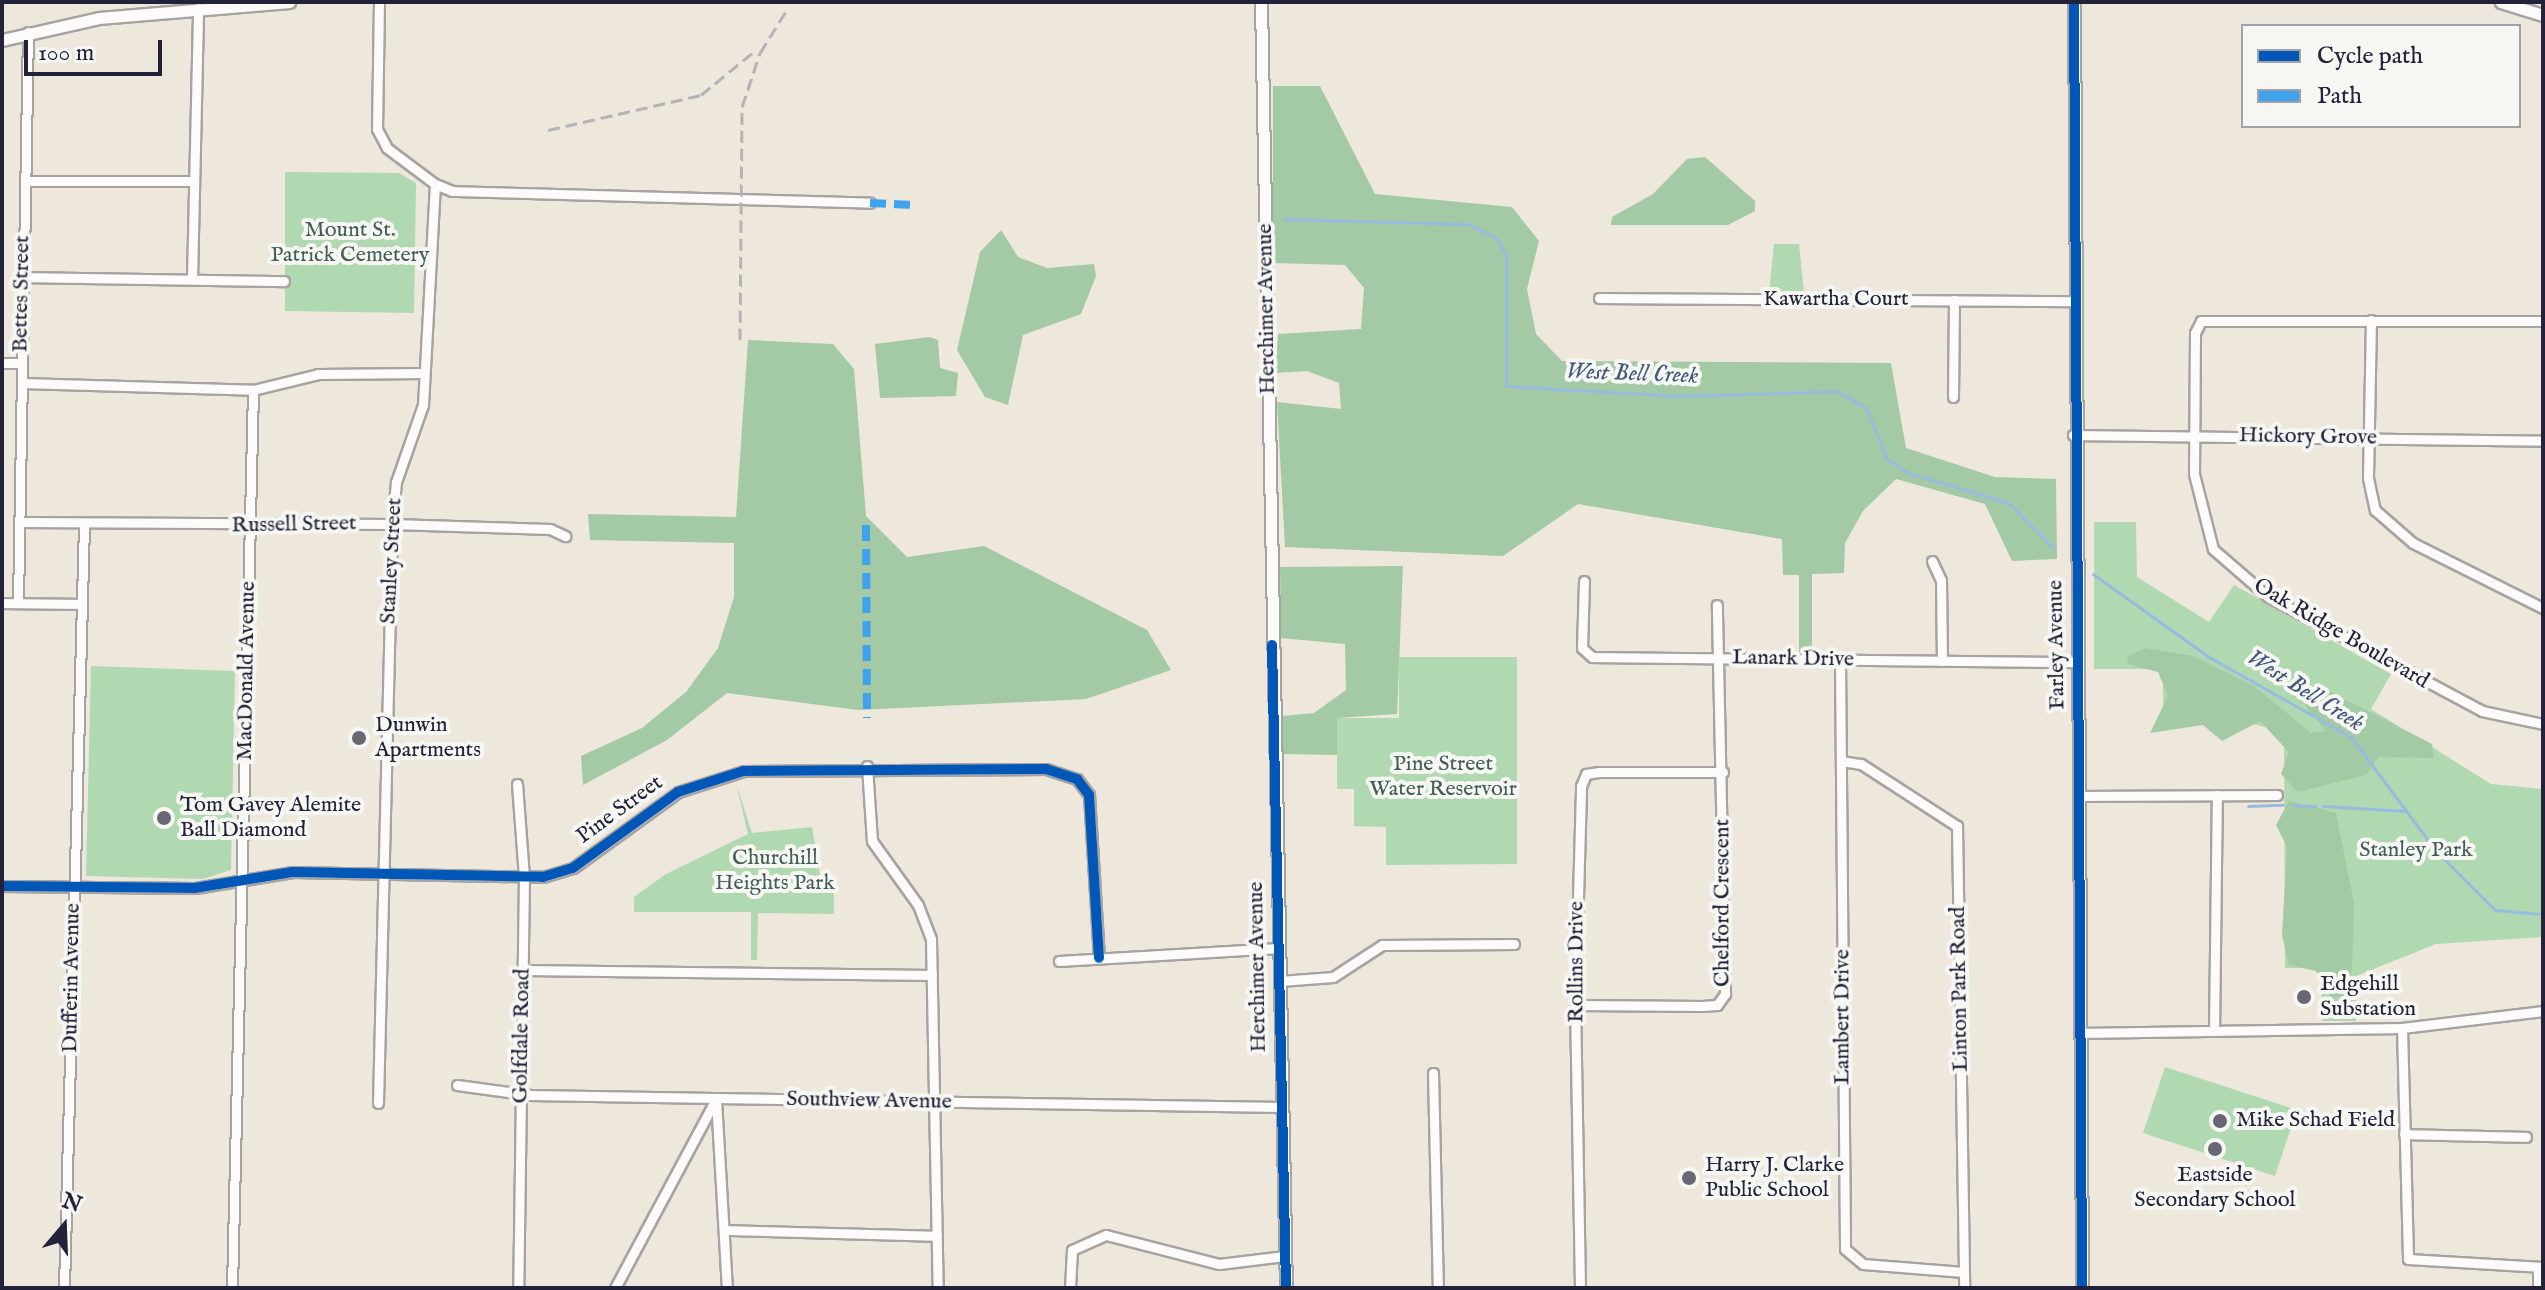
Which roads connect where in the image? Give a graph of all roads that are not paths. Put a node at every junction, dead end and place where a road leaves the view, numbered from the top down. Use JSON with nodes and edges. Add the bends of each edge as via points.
{"nodes":[{"id":1,"x":289,"y":2,"type":"edge"},
{"id":2,"x":379,"y":2,"type":"edge"},
{"id":3,"x":1261,"y":2,"type":"edge"},
{"id":4,"x":2074,"y":2,"type":"edge"},
{"id":5,"x":2501,"y":2,"type":"edge"},
{"id":6,"x":198,"y":8,"type":"junction"},
{"id":7,"x":2543,"y":15,"type":"edge"},
{"id":8,"x":28,"y":32,"type":"junction"},
{"id":9,"x":2,"y":40,"type":"edge"},
{"id":10,"x":25,"y":181,"type":"junction"},
{"id":11,"x":194,"y":181,"type":"junction"},
{"id":12,"x":435,"y":184,"type":"junction"},
{"id":13,"x":870,"y":203,"type":"dead end"},
{"id":14,"x":23,"y":277,"type":"junction"},
{"id":15,"x":192,"y":279,"type":"junction"},
{"id":16,"x":284,"y":281,"type":"dead end"},
{"id":17,"x":1599,"y":298,"type":"dead end"},
{"id":18,"x":1954,"y":300,"type":"junction"},
{"id":19,"x":2073,"y":301,"type":"junction"},
{"id":20,"x":2371,"y":320,"type":"junction"},
{"id":21,"x":2543,"y":321,"type":"edge"},
{"id":22,"x":2,"y":363,"type":"edge"},
{"id":23,"x":22,"y":363,"type":"junction"},
{"id":24,"x":424,"y":373,"type":"junction"},
{"id":25,"x":22,"y":383,"type":"junction"},
{"id":26,"x":253,"y":390,"type":"junction"},
{"id":27,"x":1953,"y":397,"type":"dead end"},
{"id":28,"x":2073,"y":435,"type":"junction"},
{"id":29,"x":2196,"y":436,"type":"junction"},
{"id":30,"x":2371,"y":438,"type":"junction"},
{"id":31,"x":2543,"y":441,"type":"edge"},
{"id":32,"x":20,"y":522,"type":"junction"},
{"id":33,"x":84,"y":524,"type":"junction"},
{"id":34,"x":392,"y":524,"type":"junction"},
{"id":35,"x":251,"y":528,"type":"junction"},
{"id":36,"x":565,"y":536,"type":"dead end"},
{"id":37,"x":1932,"y":561,"type":"dead end"},
{"id":38,"x":1584,"y":581,"type":"dead end"},
{"id":39,"x":2,"y":603,"type":"edge"},
{"id":40,"x":18,"y":603,"type":"junction"},
{"id":41,"x":81,"y":604,"type":"junction"},
{"id":42,"x":1717,"y":605,"type":"dead end"},
{"id":43,"x":2543,"y":608,"type":"edge"},
{"id":44,"x":1716,"y":658,"type":"junction"},
{"id":45,"x":1840,"y":660,"type":"junction"},
{"id":46,"x":1942,"y":661,"type":"junction"},
{"id":47,"x":2077,"y":662,"type":"junction"},
{"id":48,"x":2543,"y":724,"type":"edge"},
{"id":49,"x":1841,"y":761,"type":"junction"},
{"id":50,"x":867,"y":766,"type":"junction"},
{"id":51,"x":1723,"y":772,"type":"junction"},
{"id":52,"x":517,"y":784,"type":"dead end"},
{"id":53,"x":2217,"y":795,"type":"junction"},
{"id":54,"x":2277,"y":795,"type":"dead end"},
{"id":55,"x":2079,"y":796,"type":"junction"},
{"id":56,"x":383,"y":874,"type":"junction"},
{"id":57,"x":524,"y":877,"type":"junction"},
{"id":58,"x":243,"y":878,"type":"junction"},
{"id":59,"x":2,"y":886,"type":"edge"},
{"id":60,"x":74,"y":887,"type":"junction"},
{"id":61,"x":1514,"y":944,"type":"dead end"},
{"id":62,"x":1279,"y":948,"type":"junction"},
{"id":63,"x":1099,"y":958,"type":"junction"},
{"id":64,"x":1059,"y":961,"type":"dead end"},
{"id":65,"x":523,"y":970,"type":"junction"},
{"id":66,"x":932,"y":975,"type":"junction"},
{"id":67,"x":1280,"y":981,"type":"junction"},
{"id":68,"x":1575,"y":1005,"type":"junction"},
{"id":69,"x":2543,"y":1011,"type":"edge"},
{"id":70,"x":2402,"y":1028,"type":"junction"},
{"id":71,"x":2214,"y":1031,"type":"junction"},
{"id":72,"x":2079,"y":1033,"type":"junction"},
{"id":73,"x":1433,"y":1073,"type":"dead end"},
{"id":74,"x":457,"y":1085,"type":"dead end"},
{"id":75,"x":520,"y":1094,"type":"junction"},
{"id":76,"x":716,"y":1099,"type":"junction"},
{"id":77,"x":933,"y":1102,"type":"junction"},
{"id":78,"x":378,"y":1103,"type":"dead end"},
{"id":79,"x":1281,"y":1107,"type":"junction"},
{"id":80,"x":2404,"y":1134,"type":"junction"},
{"id":81,"x":2526,"y":1137,"type":"dead end"},
{"id":82,"x":726,"y":1230,"type":"junction"},
{"id":83,"x":937,"y":1236,"type":"junction"},
{"id":84,"x":1285,"y":1256,"type":"junction"},
{"id":85,"x":2540,"y":1267,"type":"edge"},
{"id":86,"x":1964,"y":1272,"type":"junction"},
{"id":87,"x":64,"y":1288,"type":"edge"},
{"id":88,"x":232,"y":1288,"type":"edge"},
{"id":89,"x":518,"y":1288,"type":"edge"},
{"id":90,"x":615,"y":1288,"type":"edge"},
{"id":91,"x":727,"y":1288,"type":"edge"},
{"id":92,"x":938,"y":1288,"type":"edge"},
{"id":93,"x":1070,"y":1288,"type":"edge"},
{"id":94,"x":1286,"y":1288,"type":"edge"},
{"id":95,"x":1438,"y":1288,"type":"edge"},
{"id":96,"x":1580,"y":1288,"type":"edge"},
{"id":97,"x":1964,"y":1288,"type":"edge"},
{"id":98,"x":2082,"y":1288,"type":"edge"},
{"id":99,"x":2538,"y":1288,"type":"edge"}],
"edges":[{"from":1,"to":6,"type":"street"},
{"from":2,"to":12,"type":"street","via":[[377,129],[387,148]]},
{"from":3,"to":62,"type":"street","name":"Herchimer Avenue"},
{"from":4,"to":19,"type":"street","name":"Farley Avenue"},
{"from":5,"to":7,"type":"street"},
{"from":6,"to":8,"type":"street"},
{"from":6,"to":11,"type":"street"},
{"from":8,"to":9,"type":"street"},
{"from":8,"to":10,"type":"street","name":"Bettes Street"},
{"from":10,"to":11,"type":"street"},
{"from":10,"to":14,"type":"street","name":"Bettes Street"},
{"from":11,"to":15,"type":"street"},
{"from":12,"to":13,"type":"street","via":[[452,191]]},
{"from":12,"to":24,"type":"street","name":"Stanley Street"},
{"from":14,"to":15,"type":"street"},
{"from":14,"to":23,"type":"street","name":"Bettes Street"},
{"from":15,"to":16,"type":"street"},
{"from":17,"to":18,"type":"street","name":"Kawartha Court"},
{"from":18,"to":19,"type":"street","name":"Kawartha Court"},
{"from":18,"to":27,"type":"street"},
{"from":19,"to":28,"type":"street","name":"Farley Avenue"},
{"from":20,"to":21,"type":"street"},
{"from":20,"to":29,"type":"street","name":"Oak Ridge Boulevard","via":[[2201,321],[2195,333]]},
{"from":20,"to":30,"type":"street"},
{"from":22,"to":23,"type":"street"},
{"from":23,"to":25,"type":"street","name":"Bettes Street"},
{"from":24,"to":26,"type":"street","via":[[318,374]]},
{"from":24,"to":34,"type":"street","name":"Stanley Street"},
{"from":25,"to":26,"type":"street"},
{"from":25,"to":32,"type":"street","name":"Bettes Street"},
{"from":26,"to":35,"type":"street","name":"MacDonald Avenue"},
{"from":28,"to":29,"type":"street","name":"Hickory Grove"},
{"from":28,"to":47,"type":"street","name":"Farley Avenue"},
{"from":29,"to":30,"type":"street","name":"Hickory Grove"},
{"from":29,"to":48,"type":"street","name":"Oak Ridge Boulevard","via":[[2202,526],[2233,570],[2441,691],[2482,711]]},
{"from":30,"to":31,"type":"street","name":"Hickory Grove"},
{"from":30,"to":43,"type":"street","via":[[2369,494],[2385,525]]},
{"from":32,"to":33,"type":"street","name":"Russell Street"},
{"from":32,"to":40,"type":"street","name":"Bettes Street"},
{"from":33,"to":35,"type":"street","name":"Russell Street"},
{"from":33,"to":41,"type":"street","name":"Dufferin Avenue"},
{"from":34,"to":35,"type":"street","name":"Russell Street"},
{"from":34,"to":36,"type":"street","name":"Russell Street","via":[[550,529]]},
{"from":34,"to":56,"type":"street","name":"Stanley Street"},
{"from":35,"to":58,"type":"street","name":"MacDonald Avenue"},
{"from":37,"to":46,"type":"street","via":[[1941,580]]},
{"from":38,"to":44,"type":"street","name":"Lanark Drive","via":[[1584,655]]},
{"from":39,"to":40,"type":"street"},
{"from":40,"to":41,"type":"street"},
{"from":41,"to":60,"type":"street","name":"Dufferin Avenue"},
{"from":42,"to":44,"type":"street","name":"Chelford Crescent"},
{"from":44,"to":45,"type":"street","name":"Lanark Drive"},
{"from":44,"to":51,"type":"street","name":"Chelford Crescent"},
{"from":45,"to":46,"type":"street","name":"Lanark Drive"},
{"from":45,"to":49,"type":"street","name":"Lambert Drive"},
{"from":46,"to":47,"type":"street","name":"Lanark Drive"},
{"from":47,"to":55,"type":"street","name":"Farley Avenue"},
{"from":49,"to":86,"type":"street","name":"Linton Park Road","via":[[1861,764],[1957,826]]},
{"from":49,"to":86,"type":"street","name":"Lambert Drive","via":[[1845,1249],[1863,1264]]},
{"from":50,"to":57,"type":"street","name":"Pine Street","via":[[769,767],[709,780],[659,803],[573,868]]},
{"from":50,"to":63,"type":"street","name":"Pine Street","via":[[1046,769],[1077,779],[1092,805]]},
{"from":50,"to":66,"type":"street","via":[[872,841],[922,914]]},
{"from":51,"to":68,"type":"street","name":"Rollins Drive","via":[[1586,774]]},
{"from":51,"to":68,"type":"street","name":"Chelford Crescent","via":[[1725,994],[1717,1005]]},
{"from":52,"to":57,"type":"street","name":"Golfdale Road"},
{"from":53,"to":54,"type":"street"},
{"from":53,"to":55,"type":"street"},
{"from":53,"to":71,"type":"street"},
{"from":55,"to":72,"type":"street","name":"Farley Avenue"},
{"from":56,"to":57,"type":"street","name":"Pine Street"},
{"from":56,"to":58,"type":"street","name":"Pine Street"},
{"from":56,"to":78,"type":"street","name":"Stanley Street"},
{"from":57,"to":65,"type":"street","name":"Golfdale Road"},
{"from":58,"to":60,"type":"street","name":"Pine Street","via":[[195,888]]},
{"from":58,"to":88,"type":"street","name":"MacDonald Avenue"},
{"from":59,"to":60,"type":"street","name":"Pine Street"},
{"from":60,"to":87,"type":"street","name":"Dufferin Avenue"},
{"from":61,"to":67,"type":"street","via":[[1382,945],[1333,977]]},
{"from":62,"to":63,"type":"street"},
{"from":62,"to":67,"type":"street","name":"Herchimer Avenue"},
{"from":63,"to":64,"type":"street"},
{"from":65,"to":66,"type":"street"},
{"from":65,"to":75,"type":"street","name":"Golfdale Road"},
{"from":66,"to":77,"type":"street"},
{"from":67,"to":79,"type":"street","name":"Herchimer Avenue"},
{"from":68,"to":96,"type":"street","name":"Rollins Drive"},
{"from":69,"to":70,"type":"street"},
{"from":70,"to":71,"type":"street"},
{"from":70,"to":80,"type":"street"},
{"from":71,"to":72,"type":"street"},
{"from":72,"to":98,"type":"street","name":"Farley Avenue"},
{"from":73,"to":95,"type":"street"},
{"from":74,"to":75,"type":"street","name":"Southview Avenue"},
{"from":75,"to":76,"type":"street","name":"Southview Avenue"},
{"from":75,"to":89,"type":"street","name":"Golfdale Road"},
{"from":76,"to":77,"type":"street","name":"Southview Avenue"},
{"from":76,"to":82,"type":"street"},
{"from":76,"to":90,"type":"street"},
{"from":77,"to":79,"type":"street","name":"Southview Avenue"},
{"from":77,"to":83,"type":"street"},
{"from":79,"to":84,"type":"street","name":"Herchimer Avenue"},
{"from":80,"to":81,"type":"street"},
{"from":80,"to":85,"type":"street","via":[[2408,1259]]},
{"from":82,"to":83,"type":"street"},
{"from":82,"to":91,"type":"street"},
{"from":83,"to":92,"type":"street"},
{"from":84,"to":93,"type":"street","via":[[1219,1264],[1106,1235],[1072,1250]]},
{"from":84,"to":94,"type":"street","name":"Herchimer Avenue"},
{"from":85,"to":99,"type":"street"},
{"from":86,"to":97,"type":"street","name":"Linton Park Road"}]}
